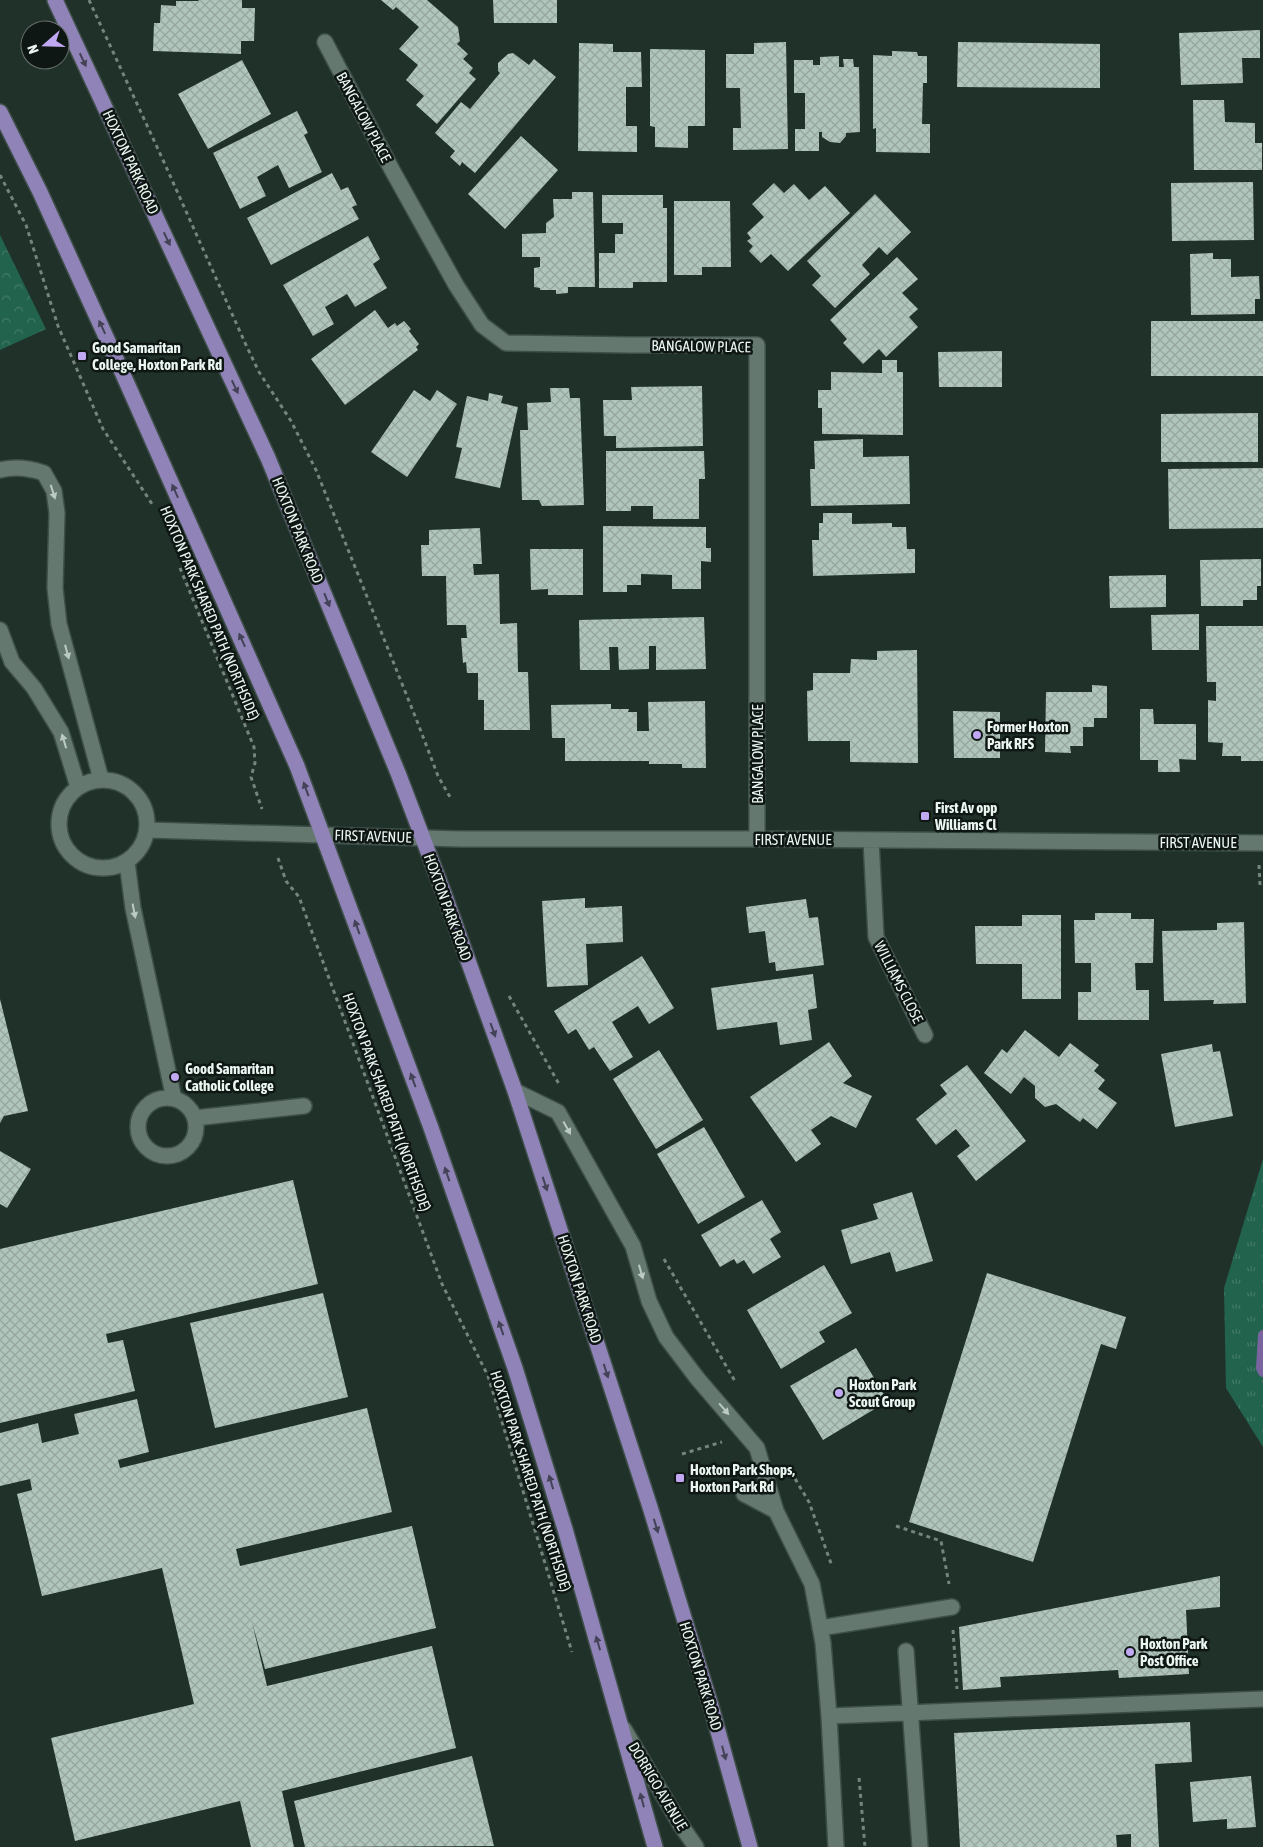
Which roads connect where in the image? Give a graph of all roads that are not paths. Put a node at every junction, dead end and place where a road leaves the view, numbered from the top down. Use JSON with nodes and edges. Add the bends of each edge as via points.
{"nodes":[{"id":1,"x":56,"y":0,"type":"edge"},
{"id":2,"x":324,"y":42,"type":"dead end"},
{"id":3,"x":0,"y":112,"type":"edge"},
{"id":4,"x":0,"y":470,"type":"edge"},
{"id":5,"x":0,"y":630,"type":"edge"},
{"id":6,"x":101,"y":779,"type":"junction"},
{"id":7,"x":78,"y":787,"type":"junction"},
{"id":8,"x":147,"y":830,"type":"junction"},
{"id":9,"x":322,"y":835,"type":"junction"},
{"id":10,"x":422,"y":838,"type":"junction"},
{"id":11,"x":757,"y":839,"type":"junction"},
{"id":12,"x":871,"y":840,"type":"junction"},
{"id":13,"x":1263,"y":843,"type":"edge"},
{"id":14,"x":126,"y":862,"type":"junction"},
{"id":15,"x":925,"y":1035,"type":"dead end"},
{"id":16,"x":515,"y":1091,"type":"junction"},
{"id":17,"x":174,"y":1099,"type":"junction"},
{"id":18,"x":304,"y":1106,"type":"dead end"},
{"id":19,"x":195,"y":1118,"type":"junction"},
{"id":20,"x":744,"y":1494,"type":"dead end"},
{"id":21,"x":776,"y":1511,"type":"junction"},
{"id":22,"x":952,"y":1607,"type":"dead end"},
{"id":23,"x":820,"y":1628,"type":"junction"},
{"id":24,"x":906,"y":1651,"type":"dead end"},
{"id":25,"x":1263,"y":1699,"type":"edge"},
{"id":26,"x":911,"y":1713,"type":"junction"},
{"id":27,"x":829,"y":1716,"type":"junction"},
{"id":28,"x":621,"y":1724,"type":"junction"},
{"id":29,"x":655,"y":1847,"type":"edge"},
{"id":30,"x":696,"y":1847,"type":"edge"},
{"id":31,"x":750,"y":1847,"type":"edge"},
{"id":32,"x":836,"y":1847,"type":"edge"},
{"id":33,"x":920,"y":1847,"type":"edge"}],
"edges":[{"from":1,"to":10,"type":"main road","name":"HOXTON PARK ROAD","one_way":true,"via":[[268,458]]},
{"from":2,"to":11,"type":"street","name":"BANGALOW PLACE","via":[[456,284],[482,325],[506,343],[757,344]]},
{"from":9,"to":3,"type":"main road","one_way":true,"via":[[297,766],[130,390]]},
{"from":4,"to":6,"type":"street","one_way":true,"via":[[29,468],[44,472],[54,491],[59,624]]},
{"from":7,"to":5,"type":"street","one_way":true,"via":[[61,732],[34,688],[12,662]]},
{"from":6,"to":7,"type":"street"},
{"from":6,"to":8,"type":"street","via":[[117,782],[141,800],[147,815]]},
{"from":7,"to":14,"type":"street","via":[[64,802],[58,820],[61,840],[72,856],[89,867],[108,869]]},
{"from":8,"to":9,"type":"street","name":"FIRST AVENUE"},
{"from":8,"to":14,"type":"street","via":[[141,849]]},
{"from":9,"to":10,"type":"street","name":"FIRST AVENUE"},
{"from":28,"to":9,"type":"main road","one_way":true,"via":[[515,1368],[430,1125]]},
{"from":10,"to":11,"type":"street","name":"FIRST AVENUE"},
{"from":10,"to":16,"type":"main road","name":"HOXTON PARK ROAD","one_way":true},
{"from":11,"to":12,"type":"street","name":"FIRST AVENUE"},
{"from":12,"to":13,"type":"street","name":"FIRST AVENUE"},
{"from":12,"to":15,"type":"street","name":"WILLIAMS CLOSE","via":[[876,937]]},
{"from":14,"to":17,"type":"street","one_way":true},
{"from":16,"to":21,"type":"street","one_way":true,"via":[[558,1112],[633,1246],[649,1301],[666,1337],[757,1448]]},
{"from":16,"to":31,"type":"main road","name":"HOXTON PARK ROAD","one_way":true,"via":[[650,1507]]},
{"from":17,"to":19,"type":"street","via":[[190,1109]]},
{"from":17,"to":19,"type":"street","via":[[155,1100],[141,1113],[138,1131],[146,1148],[163,1156],[182,1152],[194,1137]]},
{"from":18,"to":19,"type":"street"},
{"from":20,"to":21,"type":"street"},
{"from":21,"to":23,"type":"street","via":[[812,1584]]},
{"from":22,"to":23,"type":"street"},
{"from":23,"to":27,"type":"street"},
{"from":24,"to":26,"type":"street"},
{"from":25,"to":26,"type":"street"},
{"from":26,"to":27,"type":"street"},
{"from":26,"to":33,"type":"street"},
{"from":27,"to":32,"type":"street"},
{"from":29,"to":28,"type":"main road","one_way":true},
{"from":28,"to":30,"type":"street","name":"DORRIGO AVENUE"}]}
